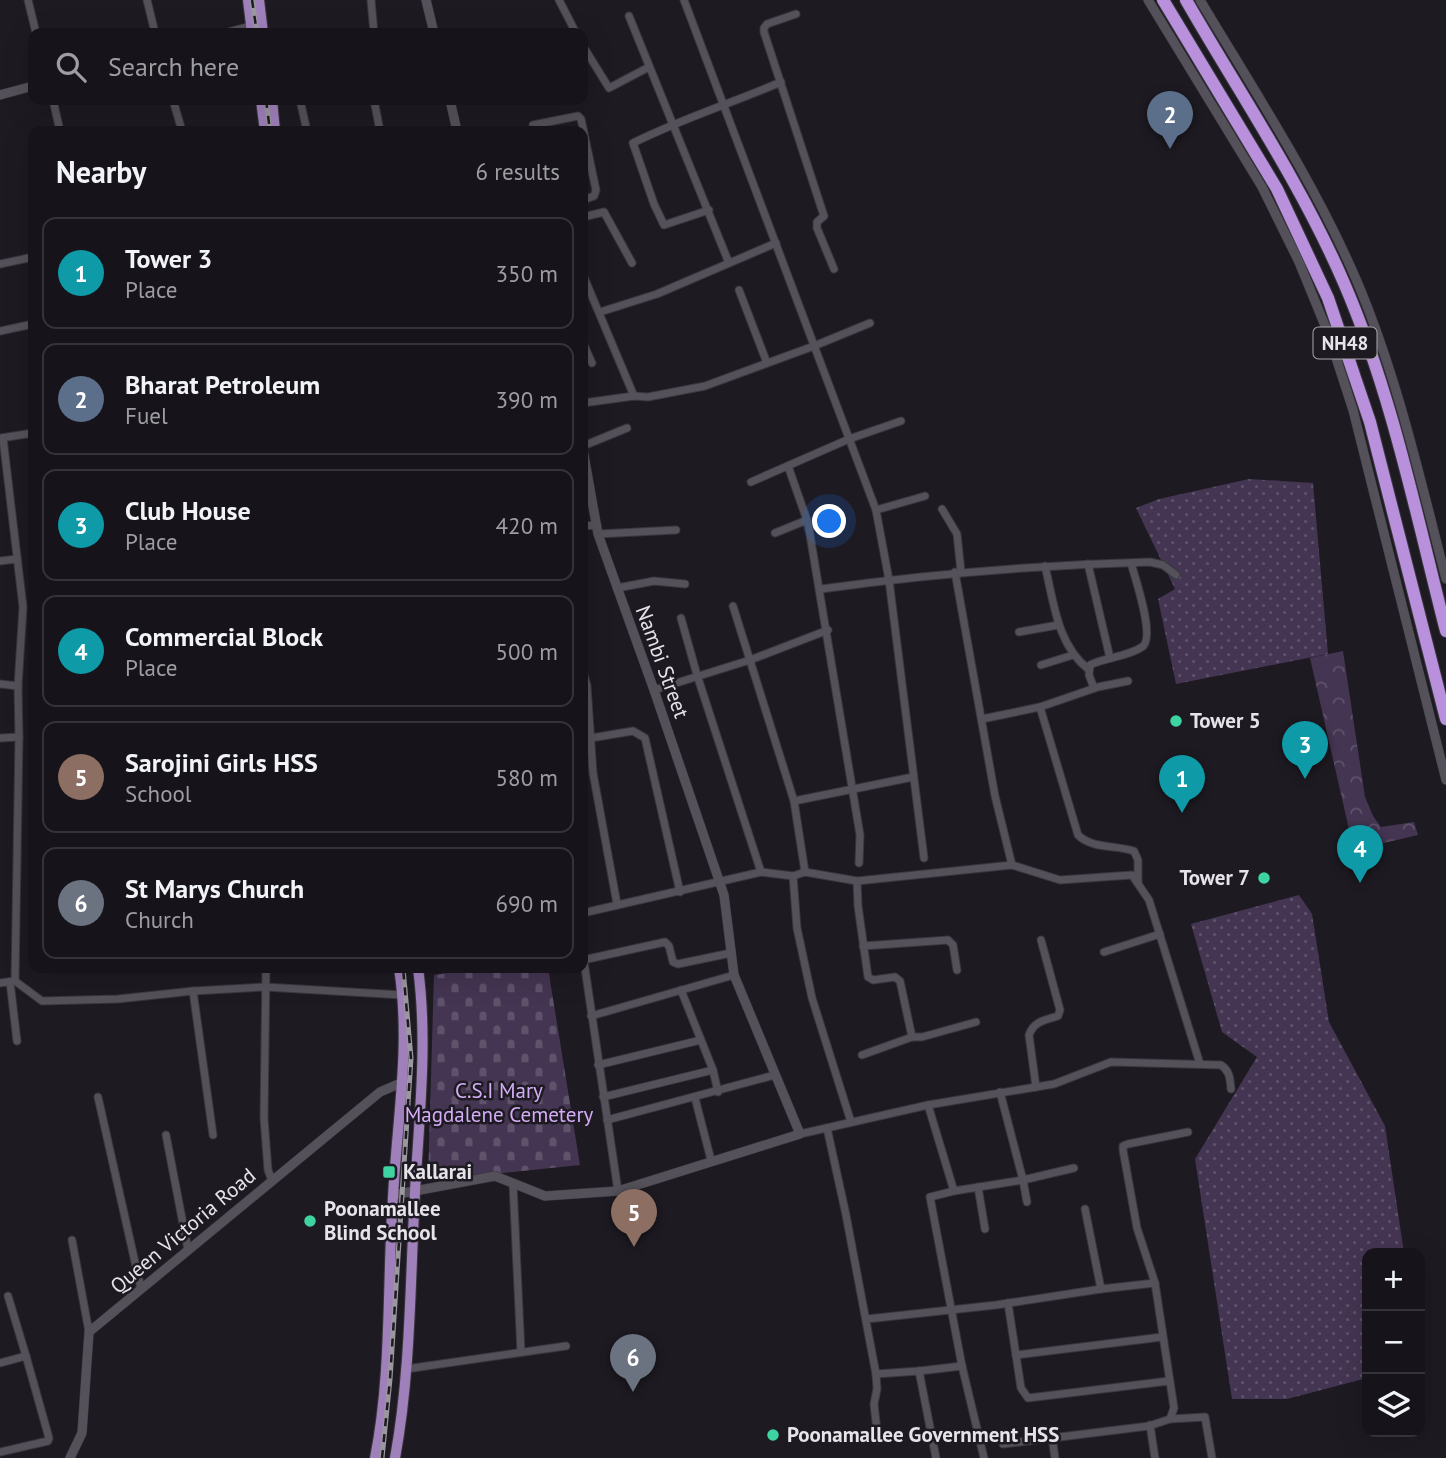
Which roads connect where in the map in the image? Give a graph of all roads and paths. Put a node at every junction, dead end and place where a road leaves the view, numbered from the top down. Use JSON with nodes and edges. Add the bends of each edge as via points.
{"nodes":[{"id":1,"x":28,"y":0,"type":"edge"},
{"id":2,"x":147,"y":0,"type":"edge"},
{"id":3,"x":248,"y":0,"type":"edge"},
{"id":4,"x":259,"y":0,"type":"edge"},
{"id":5,"x":371,"y":0,"type":"edge"},
{"id":6,"x":426,"y":0,"type":"edge"},
{"id":7,"x":559,"y":0,"type":"edge"},
{"id":8,"x":684,"y":0,"type":"edge"},
{"id":9,"x":1148,"y":0,"type":"edge"},
{"id":10,"x":1163,"y":0,"type":"edge"},
{"id":11,"x":1186,"y":0,"type":"edge"},
{"id":12,"x":1200,"y":0,"type":"edge"},
{"id":13,"x":796,"y":14,"type":"dead end"},
{"id":14,"x":629,"y":16,"type":"dead end"},
{"id":15,"x":35,"y":28,"type":"edge"},
{"id":16,"x":154,"y":28,"type":"edge"},
{"id":17,"x":257,"y":28,"type":"edge"},
{"id":18,"x":257,"y":28,"type":"edge"},
{"id":19,"x":373,"y":28,"type":"edge"},
{"id":20,"x":433,"y":28,"type":"edge"},
{"id":21,"x":573,"y":28,"type":"edge"},
{"id":22,"x":588,"y":54,"type":"edge"},
{"id":23,"x":649,"y":67,"type":"junction"},
{"id":24,"x":781,"y":82,"type":"junction"},
{"id":25,"x":28,"y":87,"type":"edge"},
{"id":26,"x":0,"y":95,"type":"edge"},
{"id":27,"x":54,"y":105,"type":"edge"},
{"id":28,"x":174,"y":105,"type":"edge"},
{"id":29,"x":262,"y":105,"type":"edge"},
{"id":30,"x":272,"y":105,"type":"edge"},
{"id":31,"x":301,"y":105,"type":"edge"},
{"id":32,"x":375,"y":105,"type":"edge"},
{"id":33,"x":451,"y":105,"type":"edge"},
{"id":34,"x":725,"y":106,"type":"junction"},
{"id":35,"x":671,"y":124,"type":"junction"},
{"id":36,"x":533,"y":125,"type":"dead end"},
{"id":37,"x":59,"y":126,"type":"edge"},
{"id":38,"x":181,"y":126,"type":"edge"},
{"id":39,"x":264,"y":126,"type":"edge"},
{"id":40,"x":275,"y":126,"type":"edge"},
{"id":41,"x":306,"y":126,"type":"edge"},
{"id":42,"x":379,"y":126,"type":"edge"},
{"id":43,"x":456,"y":126,"type":"edge"},
{"id":44,"x":584,"y":126,"type":"edge"},
{"id":45,"x":588,"y":162,"type":"edge"},
{"id":46,"x":588,"y":198,"type":"edge"},
{"id":47,"x":709,"y":210,"type":"junction"},
{"id":48,"x":588,"y":216,"type":"edge"},
{"id":49,"x":776,"y":243,"type":"junction"},
{"id":50,"x":28,"y":258,"type":"edge"},
{"id":51,"x":632,"y":263,"type":"dead end"},
{"id":52,"x":729,"y":263,"type":"junction"},
{"id":53,"x":0,"y":264,"type":"edge"},
{"id":54,"x":834,"y":269,"type":"dead end"},
{"id":55,"x":588,"y":286,"type":"edge"},
{"id":56,"x":739,"y":290,"type":"dead end"},
{"id":57,"x":600,"y":312,"type":"junction"},
{"id":58,"x":870,"y":323,"type":"dead end"},
{"id":59,"x":28,"y":325,"type":"edge"},
{"id":60,"x":0,"y":331,"type":"edge"},
{"id":61,"x":814,"y":346,"type":"junction"},
{"id":62,"x":588,"y":354,"type":"edge"},
{"id":63,"x":592,"y":363,"type":"dead end"},
{"id":64,"x":767,"y":363,"type":"junction"},
{"id":65,"x":634,"y":396,"type":"junction"},
{"id":66,"x":588,"y":402,"type":"edge"},
{"id":67,"x":901,"y":421,"type":"dead end"},
{"id":68,"x":628,"y":428,"type":"dead end"},
{"id":69,"x":28,"y":434,"type":"edge"},
{"id":70,"x":1,"y":438,"type":"edge"},
{"id":71,"x":849,"y":439,"type":"junction"},
{"id":72,"x":588,"y":446,"type":"edge"},
{"id":73,"x":788,"y":466,"type":"junction"},
{"id":74,"x":588,"y":477,"type":"edge"},
{"id":75,"x":751,"y":482,"type":"dead end"},
{"id":76,"x":925,"y":496,"type":"dead end"},
{"id":77,"x":10,"y":500,"type":"junction"},
{"id":78,"x":0,"y":501,"type":"edge"},
{"id":79,"x":942,"y":509,"type":"dead end"},
{"id":80,"x":876,"y":510,"type":"junction"},
{"id":81,"x":807,"y":520,"type":"junction"},
{"id":82,"x":588,"y":527,"type":"edge"},
{"id":83,"x":597,"y":530,"type":"junction"},
{"id":84,"x":676,"y":530,"type":"dead end"},
{"id":85,"x":775,"y":533,"type":"dead end"},
{"id":86,"x":17,"y":559,"type":"junction"},
{"id":87,"x":0,"y":561,"type":"edge"},
{"id":88,"x":1131,"y":563,"type":"junction"},
{"id":89,"x":1088,"y":565,"type":"junction"},
{"id":90,"x":1045,"y":566,"type":"junction"},
{"id":91,"x":958,"y":572,"type":"junction"},
{"id":92,"x":1176,"y":575,"type":"dead end"},
{"id":93,"x":1446,"y":579,"type":"edge"},
{"id":94,"x":888,"y":580,"type":"junction"},
{"id":95,"x":685,"y":584,"type":"dead end"},
{"id":96,"x":617,"y":589,"type":"junction"},
{"id":97,"x":821,"y":589,"type":"junction"},
{"id":98,"x":733,"y":606,"type":"dead end"},
{"id":99,"x":681,"y":618,"type":"dead end"},
{"id":100,"x":1058,"y":625,"type":"junction"},
{"id":101,"x":828,"y":630,"type":"junction"},
{"id":102,"x":1446,"y":631,"type":"edge"},
{"id":103,"x":1019,"y":632,"type":"dead end"},
{"id":104,"x":1073,"y":655,"type":"junction"},
{"id":105,"x":1110,"y":658,"type":"junction"},
{"id":106,"x":750,"y":660,"type":"junction"},
{"id":107,"x":1041,"y":664,"type":"dead end"},
{"id":108,"x":1088,"y":669,"type":"junction"},
{"id":109,"x":697,"y":676,"type":"junction"},
{"id":110,"x":1128,"y":681,"type":"dead end"},
{"id":111,"x":0,"y":684,"type":"edge"},
{"id":112,"x":18,"y":685,"type":"junction"},
{"id":113,"x":1094,"y":688,"type":"junction"},
{"id":114,"x":654,"y":690,"type":"junction"},
{"id":115,"x":588,"y":699,"type":"edge"},
{"id":116,"x":1040,"y":707,"type":"junction"},
{"id":117,"x":982,"y":719,"type":"junction"},
{"id":118,"x":1446,"y":719,"type":"edge"},
{"id":119,"x":19,"y":737,"type":"junction"},
{"id":120,"x":0,"y":738,"type":"edge"},
{"id":121,"x":591,"y":738,"type":"junction"},
{"id":122,"x":588,"y":772,"type":"edge"},
{"id":123,"x":593,"y":772,"type":"junction"},
{"id":124,"x":913,"y":777,"type":"junction"},
{"id":125,"x":1446,"y":780,"type":"edge"},
{"id":126,"x":853,"y":788,"type":"junction"},
{"id":127,"x":793,"y":801,"type":"junction"},
{"id":128,"x":924,"y":858,"type":"dead end"},
{"id":129,"x":859,"y":863,"type":"dead end"},
{"id":130,"x":1012,"y":865,"type":"junction"},
{"id":131,"x":761,"y":872,"type":"junction"},
{"id":132,"x":806,"y":872,"type":"junction"},
{"id":133,"x":793,"y":876,"type":"junction"},
{"id":134,"x":857,"y":881,"type":"junction"},
{"id":135,"x":719,"y":883,"type":"junction"},
{"id":136,"x":1138,"y":884,"type":"junction"},
{"id":137,"x":680,"y":892,"type":"junction"},
{"id":138,"x":617,"y":904,"type":"junction"},
{"id":139,"x":588,"y":912,"type":"edge"},
{"id":140,"x":1160,"y":934,"type":"junction"},
{"id":141,"x":1041,"y":940,"type":"dead end"},
{"id":142,"x":863,"y":946,"type":"junction"},
{"id":143,"x":1104,"y":952,"type":"dead end"},
{"id":144,"x":731,"y":953,"type":"junction"},
{"id":145,"x":588,"y":957,"type":"edge"},
{"id":146,"x":957,"y":970,"type":"dead end"},
{"id":147,"x":266,"y":973,"type":"edge"},
{"id":148,"x":400,"y":973,"type":"edge"},
{"id":149,"x":419,"y":973,"type":"edge"},
{"id":150,"x":585,"y":973,"type":"edge"},
{"id":151,"x":734,"y":975,"type":"junction"},
{"id":152,"x":12,"y":981,"type":"junction"},
{"id":153,"x":0,"y":983,"type":"edge"},
{"id":154,"x":265,"y":987,"type":"junction"},
{"id":155,"x":681,"y":990,"type":"junction"},
{"id":156,"x":193,"y":991,"type":"junction"},
{"id":157,"x":403,"y":995,"type":"junction"},
{"id":158,"x":591,"y":1016,"type":"junction"},
{"id":159,"x":976,"y":1022,"type":"dead end"},
{"id":160,"x":912,"y":1037,"type":"junction"},
{"id":161,"x":701,"y":1040,"type":"junction"},
{"id":162,"x":17,"y":1041,"type":"dead end"},
{"id":163,"x":862,"y":1055,"type":"dead end"},
{"id":164,"x":1200,"y":1064,"type":"junction"},
{"id":165,"x":598,"y":1065,"type":"junction"},
{"id":166,"x":713,"y":1070,"type":"junction"},
{"id":167,"x":775,"y":1075,"type":"junction"},
{"id":168,"x":403,"y":1082,"type":"junction"},
{"id":169,"x":1037,"y":1087,"type":"junction"},
{"id":170,"x":1231,"y":1089,"type":"dead end"},
{"id":171,"x":718,"y":1092,"type":"junction"},
{"id":172,"x":1000,"y":1092,"type":"junction"},
{"id":173,"x":98,"y":1097,"type":"dead end"},
{"id":174,"x":603,"y":1097,"type":"junction"},
{"id":175,"x":695,"y":1098,"type":"junction"},
{"id":176,"x":928,"y":1105,"type":"junction"},
{"id":177,"x":607,"y":1120,"type":"junction"},
{"id":178,"x":851,"y":1122,"type":"junction"},
{"id":179,"x":827,"y":1128,"type":"junction"},
{"id":180,"x":1188,"y":1132,"type":"dead end"},
{"id":181,"x":800,"y":1134,"type":"junction"},
{"id":182,"x":166,"y":1135,"type":"dead end"},
{"id":183,"x":213,"y":1135,"type":"dead end"},
{"id":184,"x":711,"y":1160,"type":"junction"},
{"id":185,"x":1074,"y":1168,"type":"dead end"},
{"id":186,"x":1023,"y":1180,"type":"junction"},
{"id":187,"x":272,"y":1181,"type":"junction"},
{"id":188,"x":513,"y":1184,"type":"junction"},
{"id":189,"x":978,"y":1187,"type":"junction"},
{"id":190,"x":415,"y":1190,"type":"junction"},
{"id":191,"x":618,"y":1191,"type":"junction"},
{"id":192,"x":954,"y":1191,"type":"junction"},
{"id":193,"x":393,"y":1195,"type":"junction"},
{"id":194,"x":1027,"y":1202,"type":"dead end"},
{"id":195,"x":1085,"y":1209,"type":"dead end"},
{"id":196,"x":985,"y":1229,"type":"dead end"},
{"id":197,"x":72,"y":1240,"type":"dead end"},
{"id":198,"x":188,"y":1250,"type":"junction"},
{"id":199,"x":1155,"y":1283,"type":"junction"},
{"id":200,"x":141,"y":1289,"type":"junction"},
{"id":201,"x":1101,"y":1289,"type":"junction"},
{"id":202,"x":8,"y":1296,"type":"dead end"},
{"id":203,"x":1008,"y":1303,"type":"junction"},
{"id":204,"x":951,"y":1308,"type":"junction"},
{"id":205,"x":867,"y":1319,"type":"junction"},
{"id":206,"x":89,"y":1332,"type":"junction"},
{"id":207,"x":1162,"y":1337,"type":"junction"},
{"id":208,"x":566,"y":1346,"type":"dead end"},
{"id":209,"x":521,"y":1352,"type":"junction"},
{"id":210,"x":1016,"y":1355,"type":"junction"},
{"id":211,"x":26,"y":1356,"type":"junction"},
{"id":212,"x":0,"y":1363,"type":"edge"},
{"id":213,"x":962,"y":1366,"type":"junction"},
{"id":214,"x":406,"y":1369,"type":"junction"},
{"id":215,"x":919,"y":1371,"type":"junction"},
{"id":216,"x":876,"y":1374,"type":"junction"},
{"id":217,"x":1169,"y":1381,"type":"junction"},
{"id":218,"x":1170,"y":1419,"type":"junction"},
{"id":219,"x":1150,"y":1425,"type":"junction"},
{"id":220,"x":1052,"y":1437,"type":"junction"},
{"id":221,"x":878,"y":1440,"type":"dead end"},
{"id":222,"x":1003,"y":1444,"type":"dead end"},
{"id":223,"x":0,"y":1452,"type":"edge"},
{"id":224,"x":70,"y":1458,"type":"edge"},
{"id":225,"x":375,"y":1458,"type":"edge"},
{"id":226,"x":396,"y":1458,"type":"edge"},
{"id":227,"x":936,"y":1458,"type":"edge"},
{"id":228,"x":984,"y":1458,"type":"edge"},
{"id":229,"x":1055,"y":1458,"type":"edge"},
{"id":230,"x":1155,"y":1458,"type":"edge"},
{"id":231,"x":1212,"y":1458,"type":"edge"}],
"edges":[{"from":1,"to":15,"type":"street"},
{"from":2,"to":16,"type":"street"},
{"from":3,"to":17,"type":"main road"},
{"from":4,"to":18,"type":"main road"},
{"from":5,"to":19,"type":"street"},
{"from":6,"to":20,"type":"street"},
{"from":7,"to":21,"type":"street"},
{"from":8,"to":34,"type":"street"},
{"from":9,"to":125,"type":"street","via":[[1266,196],[1328,333],[1353,410]]},
{"from":10,"to":118,"type":"highway","number":"NH48","via":[[1277,189],[1328,298],[1370,422]]},
{"from":11,"to":102,"type":"highway","number":"NH48","via":[[1296,185],[1353,304],[1390,414]]},
{"from":12,"to":93,"type":"street","via":[[1302,169],[1355,278],[1393,382]]},
{"from":13,"to":24,"type":"street","via":[[764,28]]},
{"from":14,"to":23,"type":"street"},
{"from":22,"to":23,"type":"street","via":[[609,88]]},
{"from":23,"to":35,"type":"street"},
{"from":24,"to":34,"type":"street"},
{"from":24,"to":54,"type":"street","via":[[824,216],[817,228]]},
{"from":25,"to":26,"type":"street"},
{"from":27,"to":37,"type":"street"},
{"from":28,"to":38,"type":"street"},
{"from":29,"to":39,"type":"main road"},
{"from":30,"to":40,"type":"main road"},
{"from":31,"to":41,"type":"street"},
{"from":32,"to":42,"type":"street"},
{"from":33,"to":43,"type":"street"},
{"from":34,"to":35,"type":"street"},
{"from":34,"to":49,"type":"street"},
{"from":35,"to":47,"type":"street"},
{"from":35,"to":47,"type":"street","via":[[634,142],[660,220],[669,224]]},
{"from":36,"to":44,"type":"street","via":[[580,117]]},
{"from":45,"to":46,"type":"street","via":[[596,190]]},
{"from":47,"to":52,"type":"street"},
{"from":48,"to":51,"type":"street","via":[[606,214]]},
{"from":49,"to":52,"type":"street"},
{"from":49,"to":61,"type":"street"},
{"from":50,"to":53,"type":"street"},
{"from":52,"to":57,"type":"street"},
{"from":55,"to":57,"type":"street"},
{"from":56,"to":64,"type":"street"},
{"from":57,"to":65,"type":"street"},
{"from":58,"to":61,"type":"street"},
{"from":59,"to":60,"type":"street"},
{"from":61,"to":64,"type":"street"},
{"from":61,"to":71,"type":"street"},
{"from":62,"to":63,"type":"street"},
{"from":64,"to":65,"type":"street","via":[[705,386]]},
{"from":65,"to":66,"type":"street"},
{"from":67,"to":71,"type":"street"},
{"from":68,"to":72,"type":"street"},
{"from":69,"to":70,"type":"street"},
{"from":70,"to":77,"type":"street"},
{"from":71,"to":73,"type":"street"},
{"from":71,"to":80,"type":"street"},
{"from":73,"to":75,"type":"street"},
{"from":73,"to":81,"type":"street"},
{"from":74,"to":83,"type":"street","name":"Nambi Street"},
{"from":76,"to":80,"type":"street"},
{"from":77,"to":78,"type":"street"},
{"from":77,"to":86,"type":"street"},
{"from":79,"to":91,"type":"street","via":[[957,534]]},
{"from":80,"to":94,"type":"street"},
{"from":81,"to":85,"type":"street"},
{"from":81,"to":97,"type":"street"},
{"from":82,"to":83,"type":"street"},
{"from":83,"to":84,"type":"street"},
{"from":83,"to":96,"type":"street","name":"Nambi Street"},
{"from":86,"to":87,"type":"street"},
{"from":86,"to":112,"type":"street","via":[[23,607]]},
{"from":88,"to":89,"type":"street"},
{"from":88,"to":92,"type":"street","via":[[1163,565]]},
{"from":88,"to":105,"type":"street","via":[[1148,639],[1137,649]]},
{"from":89,"to":90,"type":"street"},
{"from":89,"to":105,"type":"street"},
{"from":90,"to":91,"type":"street"},
{"from":90,"to":100,"type":"street"},
{"from":91,"to":94,"type":"street"},
{"from":91,"to":117,"type":"street"},
{"from":94,"to":97,"type":"street"},
{"from":94,"to":124,"type":"street"},
{"from":95,"to":96,"type":"street","via":[[654,581]]},
{"from":96,"to":114,"type":"street","name":"Nambi Street"},
{"from":97,"to":101,"type":"street"},
{"from":98,"to":106,"type":"street"},
{"from":99,"to":109,"type":"street"},
{"from":100,"to":103,"type":"street"},
{"from":100,"to":104,"type":"street"},
{"from":101,"to":106,"type":"street"},
{"from":101,"to":126,"type":"street"},
{"from":104,"to":107,"type":"street"},
{"from":104,"to":108,"type":"street"},
{"from":105,"to":108,"type":"street"},
{"from":106,"to":109,"type":"street"},
{"from":106,"to":127,"type":"street"},
{"from":108,"to":113,"type":"street"},
{"from":109,"to":114,"type":"street"},
{"from":109,"to":131,"type":"street"},
{"from":110,"to":113,"type":"street"},
{"from":111,"to":112,"type":"street"},
{"from":112,"to":119,"type":"street"},
{"from":113,"to":116,"type":"street"},
{"from":114,"to":135,"type":"street","name":"Nambi Street"},
{"from":115,"to":121,"type":"street"},
{"from":116,"to":117,"type":"street"},
{"from":116,"to":136,"type":"street","via":[[1078,835],[1083,840],[1134,850]]},
{"from":117,"to":130,"type":"street"},
{"from":119,"to":120,"type":"street"},
{"from":119,"to":152,"type":"street"},
{"from":121,"to":123,"type":"street"},
{"from":121,"to":137,"type":"street","via":[[633,731],[645,738]]},
{"from":122,"to":123,"type":"street"},
{"from":123,"to":138,"type":"street"},
{"from":124,"to":126,"type":"street"},
{"from":124,"to":128,"type":"street"},
{"from":126,"to":127,"type":"street"},
{"from":126,"to":129,"type":"street"},
{"from":127,"to":132,"type":"street"},
{"from":130,"to":134,"type":"street"},
{"from":130,"to":136,"type":"street","via":[[1060,880],[1132,875]]},
{"from":131,"to":133,"type":"street"},
{"from":131,"to":135,"type":"street"},
{"from":132,"to":133,"type":"street"},
{"from":132,"to":134,"type":"street"},
{"from":133,"to":178,"type":"street","via":[[797,928],[812,999]]},
{"from":134,"to":142,"type":"street"},
{"from":135,"to":137,"type":"street"},
{"from":135,"to":144,"type":"street","name":"Nambi Street"},
{"from":136,"to":140,"type":"street","via":[[1149,900]]},
{"from":137,"to":138,"type":"street"},
{"from":138,"to":139,"type":"street"},
{"from":140,"to":143,"type":"street"},
{"from":140,"to":164,"type":"street"},
{"from":141,"to":169,"type":"street","via":[[1060,1014],[1038,1022],[1029,1035]]},
{"from":142,"to":146,"type":"street","via":[[948,940]]},
{"from":142,"to":160,"type":"street","via":[[870,979],[895,977],[900,981]]},
{"from":144,"to":145,"type":"street","via":[[678,964],[665,942]]},
{"from":144,"to":151,"type":"street","name":"Nambi Street"},
{"from":147,"to":154,"type":"street"},
{"from":148,"to":157,"type":"main road"},
{"from":149,"to":190,"type":"main road","via":[[423,1060]]},
{"from":150,"to":158,"type":"street"},
{"from":151,"to":155,"type":"street"},
{"from":151,"to":167,"type":"street","name":"Nambi Street"},
{"from":152,"to":153,"type":"street"},
{"from":152,"to":156,"type":"street","via":[[42,1001]]},
{"from":152,"to":162,"type":"street"},
{"from":154,"to":156,"type":"street"},
{"from":154,"to":157,"type":"street"},
{"from":154,"to":187,"type":"street","via":[[264,1118]]},
{"from":155,"to":158,"type":"street"},
{"from":155,"to":161,"type":"street"},
{"from":156,"to":183,"type":"street"},
{"from":157,"to":168,"type":"main road"},
{"from":158,"to":165,"type":"street"},
{"from":159,"to":160,"type":"street"},
{"from":160,"to":163,"type":"street"},
{"from":161,"to":165,"type":"street"},
{"from":161,"to":166,"type":"street"},
{"from":164,"to":169,"type":"street","via":[[1111,1062]]},
{"from":164,"to":170,"type":"street","via":[[1226,1068]]},
{"from":165,"to":174,"type":"street"},
{"from":166,"to":171,"type":"street"},
{"from":166,"to":174,"type":"street"},
{"from":167,"to":171,"type":"street"},
{"from":167,"to":181,"type":"street","name":"Nambi Street"},
{"from":168,"to":187,"type":"street","name":"Queen Victoria Road","via":[[380,1092]]},
{"from":168,"to":193,"type":"main road"},
{"from":169,"to":172,"type":"street"},
{"from":171,"to":175,"type":"street"},
{"from":172,"to":176,"type":"street"},
{"from":172,"to":186,"type":"street"},
{"from":173,"to":200,"type":"street"},
{"from":174,"to":177,"type":"street"},
{"from":175,"to":177,"type":"street"},
{"from":175,"to":184,"type":"street"},
{"from":176,"to":178,"type":"street"},
{"from":176,"to":192,"type":"street"},
{"from":177,"to":191,"type":"street"},
{"from":178,"to":179,"type":"street"},
{"from":179,"to":181,"type":"street"},
{"from":179,"to":205,"type":"street"},
{"from":180,"to":199,"type":"street","via":[[1123,1148],[1137,1228]]},
{"from":181,"to":184,"type":"street"},
{"from":182,"to":198,"type":"street"},
{"from":184,"to":191,"type":"street"},
{"from":185,"to":186,"type":"street"},
{"from":186,"to":189,"type":"street"},
{"from":186,"to":194,"type":"street"},
{"from":187,"to":198,"type":"street","name":"Queen Victoria Road"},
{"from":188,"to":190,"type":"street","via":[[495,1176]]},
{"from":188,"to":191,"type":"street","via":[[545,1196]]},
{"from":188,"to":209,"type":"street"},
{"from":189,"to":192,"type":"street"},
{"from":189,"to":196,"type":"street"},
{"from":190,"to":193,"type":"street"},
{"from":190,"to":214,"type":"main road"},
{"from":192,"to":204,"type":"street","via":[[930,1197]]},
{"from":193,"to":225,"type":"main road"},
{"from":195,"to":201,"type":"street"},
{"from":197,"to":206,"type":"street"},
{"from":198,"to":200,"type":"street","name":"Queen Victoria Road"},
{"from":199,"to":201,"type":"street"},
{"from":199,"to":207,"type":"street"},
{"from":200,"to":206,"type":"street","name":"Queen Victoria Road"},
{"from":201,"to":203,"type":"street"},
{"from":202,"to":211,"type":"street"},
{"from":203,"to":204,"type":"street"},
{"from":203,"to":210,"type":"street"},
{"from":204,"to":205,"type":"street"},
{"from":204,"to":213,"type":"street"},
{"from":205,"to":216,"type":"street"},
{"from":206,"to":224,"type":"street","via":[[82,1433]]},
{"from":207,"to":210,"type":"street"},
{"from":207,"to":217,"type":"street"},
{"from":208,"to":209,"type":"street"},
{"from":209,"to":214,"type":"street"},
{"from":210,"to":217,"type":"street","via":[[1021,1388],[1028,1398]]},
{"from":211,"to":212,"type":"street"},
{"from":211,"to":223,"type":"street","via":[[49,1438]]},
{"from":213,"to":215,"type":"street"},
{"from":213,"to":228,"type":"street"},
{"from":214,"to":226,"type":"main road"},
{"from":215,"to":216,"type":"street"},
{"from":215,"to":227,"type":"street"},
{"from":216,"to":221,"type":"street"},
{"from":217,"to":218,"type":"street","via":[[1174,1412]]},
{"from":218,"to":219,"type":"street"},
{"from":218,"to":231,"type":"street","via":[[1205,1417]]},
{"from":219,"to":220,"type":"street"},
{"from":219,"to":230,"type":"street"},
{"from":220,"to":222,"type":"street"},
{"from":220,"to":229,"type":"street"}]}
